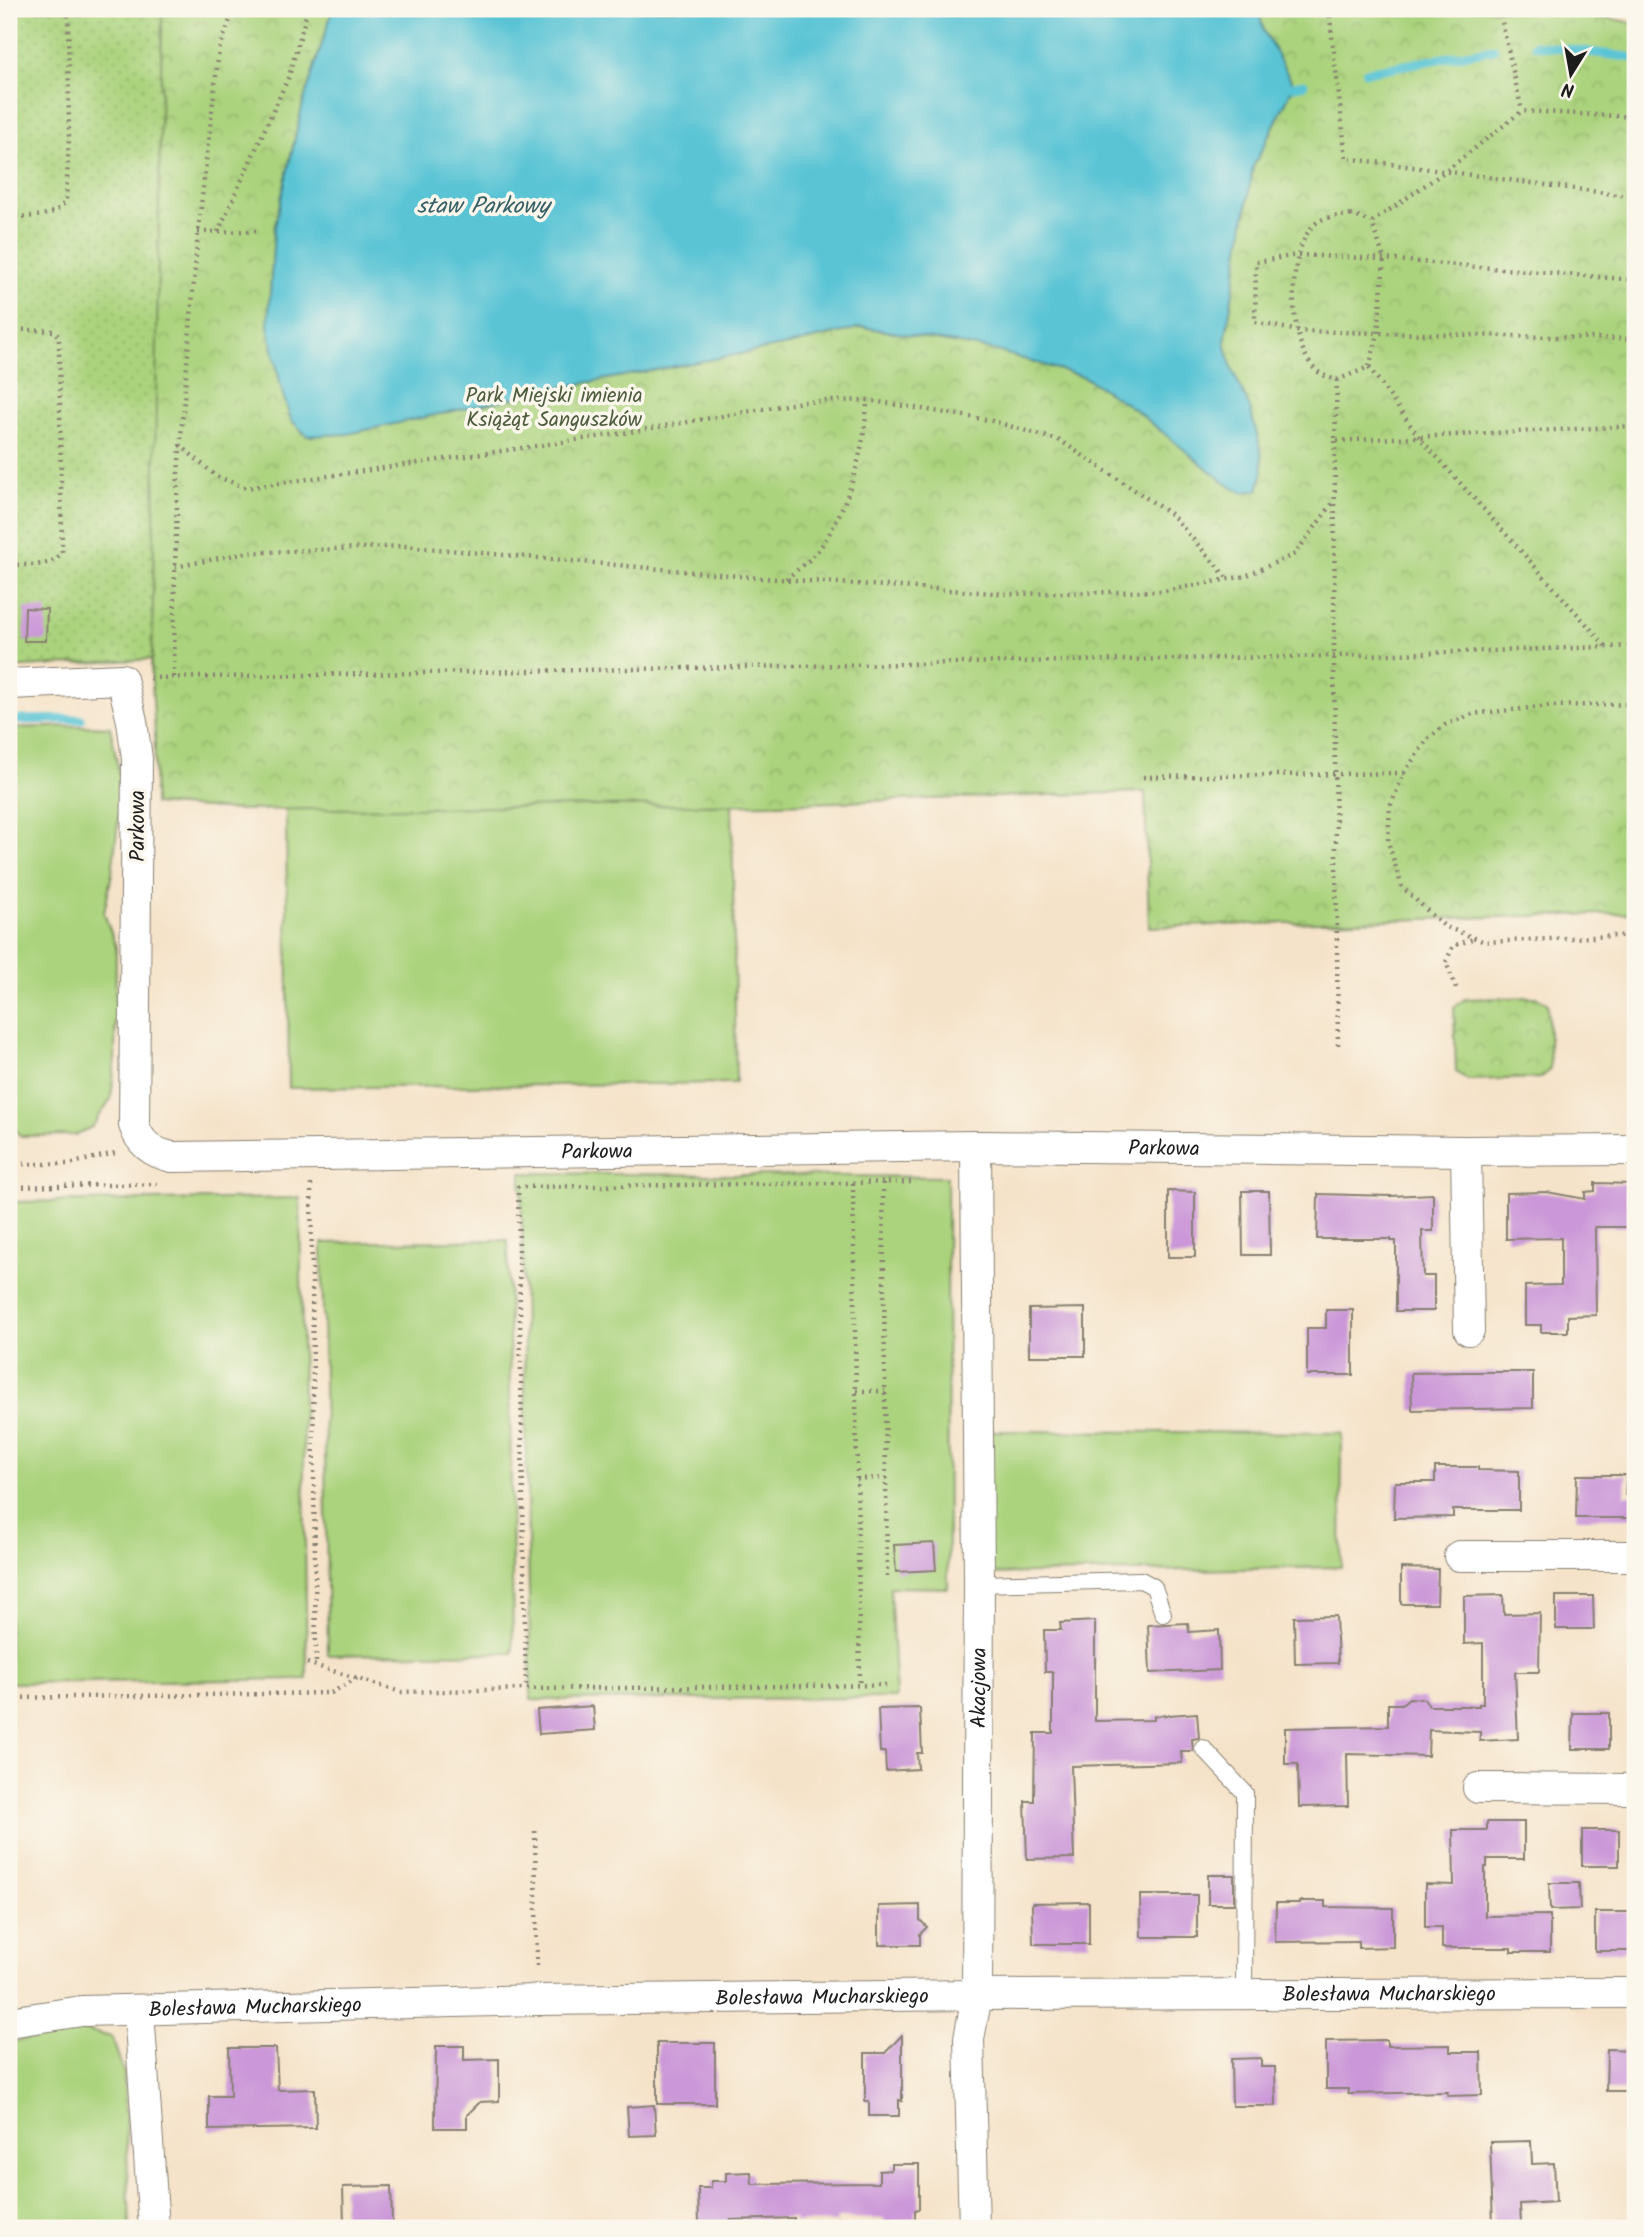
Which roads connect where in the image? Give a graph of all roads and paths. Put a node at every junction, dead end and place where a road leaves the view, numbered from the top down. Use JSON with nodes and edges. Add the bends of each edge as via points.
{"nodes":[{"id":1,"x":68,"y":9,"type":"edge"},
{"id":2,"x":234,"y":9,"type":"edge"},
{"id":3,"x":308,"y":9,"type":"edge"},
{"id":4,"x":1280,"y":9,"type":"edge"},
{"id":5,"x":1329,"y":9,"type":"edge"},
{"id":6,"x":1499,"y":9,"type":"edge"},
{"id":7,"x":1248,"y":15,"type":"dead end"},
{"id":8,"x":1522,"y":111,"type":"junction"},
{"id":9,"x":1635,"y":117,"type":"edge"},
{"id":10,"x":1447,"y":170,"type":"junction"},
{"id":11,"x":1635,"y":197,"type":"edge"},
{"id":12,"x":9,"y":217,"type":"edge"},
{"id":13,"x":1372,"y":222,"type":"junction"},
{"id":14,"x":198,"y":232,"type":"junction"},
{"id":15,"x":218,"y":232,"type":"junction"},
{"id":16,"x":258,"y":232,"type":"dead end"},
{"id":17,"x":1297,"y":255,"type":"junction"},
{"id":18,"x":1384,"y":259,"type":"junction"},
{"id":19,"x":1635,"y":280,"type":"edge"},
{"id":20,"x":9,"y":329,"type":"edge"},
{"id":21,"x":1298,"y":331,"type":"junction"},
{"id":22,"x":1378,"y":334,"type":"junction"},
{"id":23,"x":1635,"y":339,"type":"edge"},
{"id":24,"x":1369,"y":367,"type":"junction"},
{"id":25,"x":1337,"y":380,"type":"junction"},
{"id":26,"x":867,"y":400,"type":"junction"},
{"id":27,"x":1635,"y":426,"type":"edge"},
{"id":28,"x":1419,"y":437,"type":"junction"},
{"id":29,"x":1335,"y":441,"type":"junction"},
{"id":30,"x":180,"y":445,"type":"junction"},
{"id":31,"x":1335,"y":500,"type":"junction"},
{"id":32,"x":9,"y":565,"type":"edge"},
{"id":33,"x":175,"y":567,"type":"junction"},
{"id":34,"x":1229,"y":579,"type":"junction"},
{"id":35,"x":786,"y":580,"type":"junction"},
{"id":36,"x":1606,"y":646,"type":"junction"},
{"id":37,"x":1635,"y":646,"type":"edge"},
{"id":38,"x":1334,"y":656,"type":"junction"},
{"id":39,"x":174,"y":677,"type":"junction"},
{"id":40,"x":121,"y":679,"type":"junction"},
{"id":41,"x":9,"y":684,"type":"edge"},
{"id":42,"x":1635,"y":704,"type":"edge"},
{"id":43,"x":1335,"y":773,"type":"junction"},
{"id":44,"x":1404,"y":773,"type":"junction"},
{"id":45,"x":1143,"y":777,"type":"dead end"},
{"id":46,"x":1635,"y":935,"type":"edge"},
{"id":47,"x":1474,"y":939,"type":"junction"},
{"id":48,"x":1456,"y":988,"type":"dead end"},
{"id":49,"x":1338,"y":1050,"type":"dead end"},
{"id":50,"x":149,"y":1145,"type":"junction"},
{"id":51,"x":976,"y":1146,"type":"junction"},
{"id":52,"x":1635,"y":1150,"type":"edge"},
{"id":53,"x":1466,"y":1151,"type":"junction"},
{"id":54,"x":310,"y":1155,"type":"junction"},
{"id":55,"x":9,"y":1164,"type":"edge"},
{"id":56,"x":916,"y":1182,"type":"dead end"},
{"id":57,"x":853,"y":1183,"type":"junction"},
{"id":58,"x":883,"y":1183,"type":"junction"},
{"id":59,"x":9,"y":1187,"type":"edge"},
{"id":60,"x":1469,"y":1330,"type":"dead end"},
{"id":61,"x":856,"y":1391,"type":"junction"},
{"id":62,"x":885,"y":1391,"type":"junction"},
{"id":63,"x":886,"y":1478,"type":"junction"},
{"id":64,"x":857,"y":1479,"type":"junction"},
{"id":65,"x":1459,"y":1556,"type":"dead end"},
{"id":66,"x":1635,"y":1556,"type":"edge"},
{"id":67,"x":887,"y":1578,"type":"dead end"},
{"id":68,"x":979,"y":1584,"type":"junction"},
{"id":69,"x":1163,"y":1614,"type":"dead end"},
{"id":70,"x":307,"y":1663,"type":"dead end"},
{"id":71,"x":316,"y":1664,"type":"junction"},
{"id":72,"x":357,"y":1678,"type":"junction"},
{"id":73,"x":887,"y":1685,"type":"dead end"},
{"id":74,"x":860,"y":1686,"type":"junction"},
{"id":75,"x":526,"y":1689,"type":"junction"},
{"id":76,"x":9,"y":1698,"type":"edge"},
{"id":77,"x":1203,"y":1748,"type":"dead end"},
{"id":78,"x":1478,"y":1788,"type":"dead end"},
{"id":79,"x":1635,"y":1789,"type":"edge"},
{"id":80,"x":535,"y":1831,"type":"dead end"},
{"id":81,"x":1635,"y":1993,"type":"edge"},
{"id":82,"x":1244,"y":1994,"type":"junction"},
{"id":83,"x":977,"y":1995,"type":"junction"},
{"id":84,"x":538,"y":2000,"type":"junction"},
{"id":85,"x":139,"y":2011,"type":"junction"},
{"id":86,"x":9,"y":2022,"type":"edge"},
{"id":87,"x":154,"y":2228,"type":"edge"},
{"id":88,"x":974,"y":2228,"type":"edge"}],
"edges":[{"from":1,"to":12,"type":"path","via":[[66,200],[62,208],[49,213]]},
{"from":2,"to":14,"type":"path","via":[[219,50]]},
{"from":3,"to":15,"type":"path","via":[[289,76]]},
{"from":4,"to":7,"type":"path"},
{"from":5,"to":10,"type":"path","via":[[1346,158]]},
{"from":6,"to":8,"type":"path"},
{"from":8,"to":9,"type":"path"},
{"from":8,"to":10,"type":"path"},
{"from":10,"to":11,"type":"path"},
{"from":10,"to":13,"type":"path"},
{"from":13,"to":17,"type":"path","via":[[1351,215],[1331,216],[1316,223]]},
{"from":13,"to":18,"type":"path"},
{"from":14,"to":15,"type":"path"},
{"from":14,"to":30,"type":"path"},
{"from":15,"to":16,"type":"path"},
{"from":17,"to":18,"type":"path"},
{"from":17,"to":21,"type":"path","via":[[1294,310]]},
{"from":17,"to":21,"type":"path","via":[[1256,262],[1255,322]]},
{"from":18,"to":19,"type":"path"},
{"from":18,"to":22,"type":"path"},
{"from":20,"to":32,"type":"path","via":[[55,331],[59,338],[62,552],[46,564]]},
{"from":21,"to":22,"type":"path"},
{"from":21,"to":25,"type":"path","via":[[1311,366]]},
{"from":22,"to":23,"type":"path"},
{"from":22,"to":24,"type":"path"},
{"from":24,"to":25,"type":"path"},
{"from":24,"to":28,"type":"path"},
{"from":25,"to":29,"type":"path"},
{"from":26,"to":30,"type":"path","via":[[803,402],[246,488],[216,476]]},
{"from":26,"to":34,"type":"path","via":[[989,419],[1060,441],[1172,514]]},
{"from":26,"to":35,"type":"path","via":[[852,482],[841,514],[818,551]]},
{"from":27,"to":28,"type":"path"},
{"from":28,"to":29,"type":"path"},
{"from":28,"to":36,"type":"path"},
{"from":29,"to":31,"type":"path"},
{"from":30,"to":33,"type":"path"},
{"from":31,"to":34,"type":"path","via":[[1295,554]]},
{"from":31,"to":38,"type":"path"},
{"from":33,"to":35,"type":"path","via":[[244,553],[404,546]]},
{"from":33,"to":39,"type":"path"},
{"from":34,"to":35,"type":"path","via":[[1164,591],[1010,594]]},
{"from":36,"to":37,"type":"path"},
{"from":36,"to":38,"type":"path"},
{"from":38,"to":39,"type":"path"},
{"from":38,"to":43,"type":"path"},
{"from":39,"to":40,"type":"path"},
{"from":40,"to":41,"type":"street"},
{"from":40,"to":50,"type":"street","name":"Parkowa","via":[[137,759],[134,1125]]},
{"from":42,"to":44,"type":"path","via":[[1473,714],[1445,725],[1427,740]]},
{"from":43,"to":44,"type":"path"},
{"from":43,"to":45,"type":"path"},
{"from":43,"to":49,"type":"path"},
{"from":44,"to":47,"type":"path","via":[[1390,807],[1388,842],[1402,887],[1444,926]]},
{"from":46,"to":47,"type":"path"},
{"from":47,"to":48,"type":"path","via":[[1453,946],[1446,962]]},
{"from":50,"to":54,"type":"street","name":"Parkowa","via":[[172,1157]]},
{"from":50,"to":55,"type":"path","via":[[69,1164]]},
{"from":50,"to":59,"type":"path","via":[[157,1185]]},
{"from":51,"to":53,"type":"street","name":"Parkowa"},
{"from":51,"to":54,"type":"street","name":"Parkowa"},
{"from":51,"to":68,"type":"street","name":"Akacjowa"},
{"from":52,"to":53,"type":"street","name":"Parkowa"},
{"from":53,"to":60,"type":"street"},
{"from":54,"to":71,"type":"path"},
{"from":56,"to":58,"type":"path"},
{"from":57,"to":58,"type":"path"},
{"from":57,"to":61,"type":"path"},
{"from":57,"to":75,"type":"path","via":[[518,1186]]},
{"from":58,"to":62,"type":"path"},
{"from":61,"to":62,"type":"path"},
{"from":61,"to":64,"type":"path"},
{"from":62,"to":63,"type":"path"},
{"from":63,"to":64,"type":"path"},
{"from":63,"to":67,"type":"path"},
{"from":64,"to":74,"type":"path"},
{"from":65,"to":66,"type":"street"},
{"from":68,"to":69,"type":"lane","via":[[1141,1580],[1154,1587]]},
{"from":68,"to":83,"type":"street","name":"Akacjowa"},
{"from":70,"to":71,"type":"path"},
{"from":71,"to":72,"type":"path"},
{"from":72,"to":75,"type":"path","via":[[401,1692]]},
{"from":72,"to":76,"type":"path","via":[[331,1693]]},
{"from":73,"to":74,"type":"path"},
{"from":74,"to":75,"type":"path"},
{"from":77,"to":82,"type":"lane","via":[[1245,1793]]},
{"from":78,"to":79,"type":"street"},
{"from":80,"to":84,"type":"path"},
{"from":81,"to":82,"type":"street","name":"Bolesława Mucharskiego"},
{"from":82,"to":83,"type":"street","name":"Bolesława Mucharskiego"},
{"from":83,"to":84,"type":"street","name":"Bolesława Mucharskiego"},
{"from":83,"to":88,"type":"street","name":"Akacjowa","via":[[969,2039]]},
{"from":84,"to":85,"type":"street","name":"Bolesława Mucharskiego"},
{"from":85,"to":86,"type":"street","name":"Bolesława Mucharskiego","via":[[82,2011]]},
{"from":85,"to":87,"type":"street"}]}
